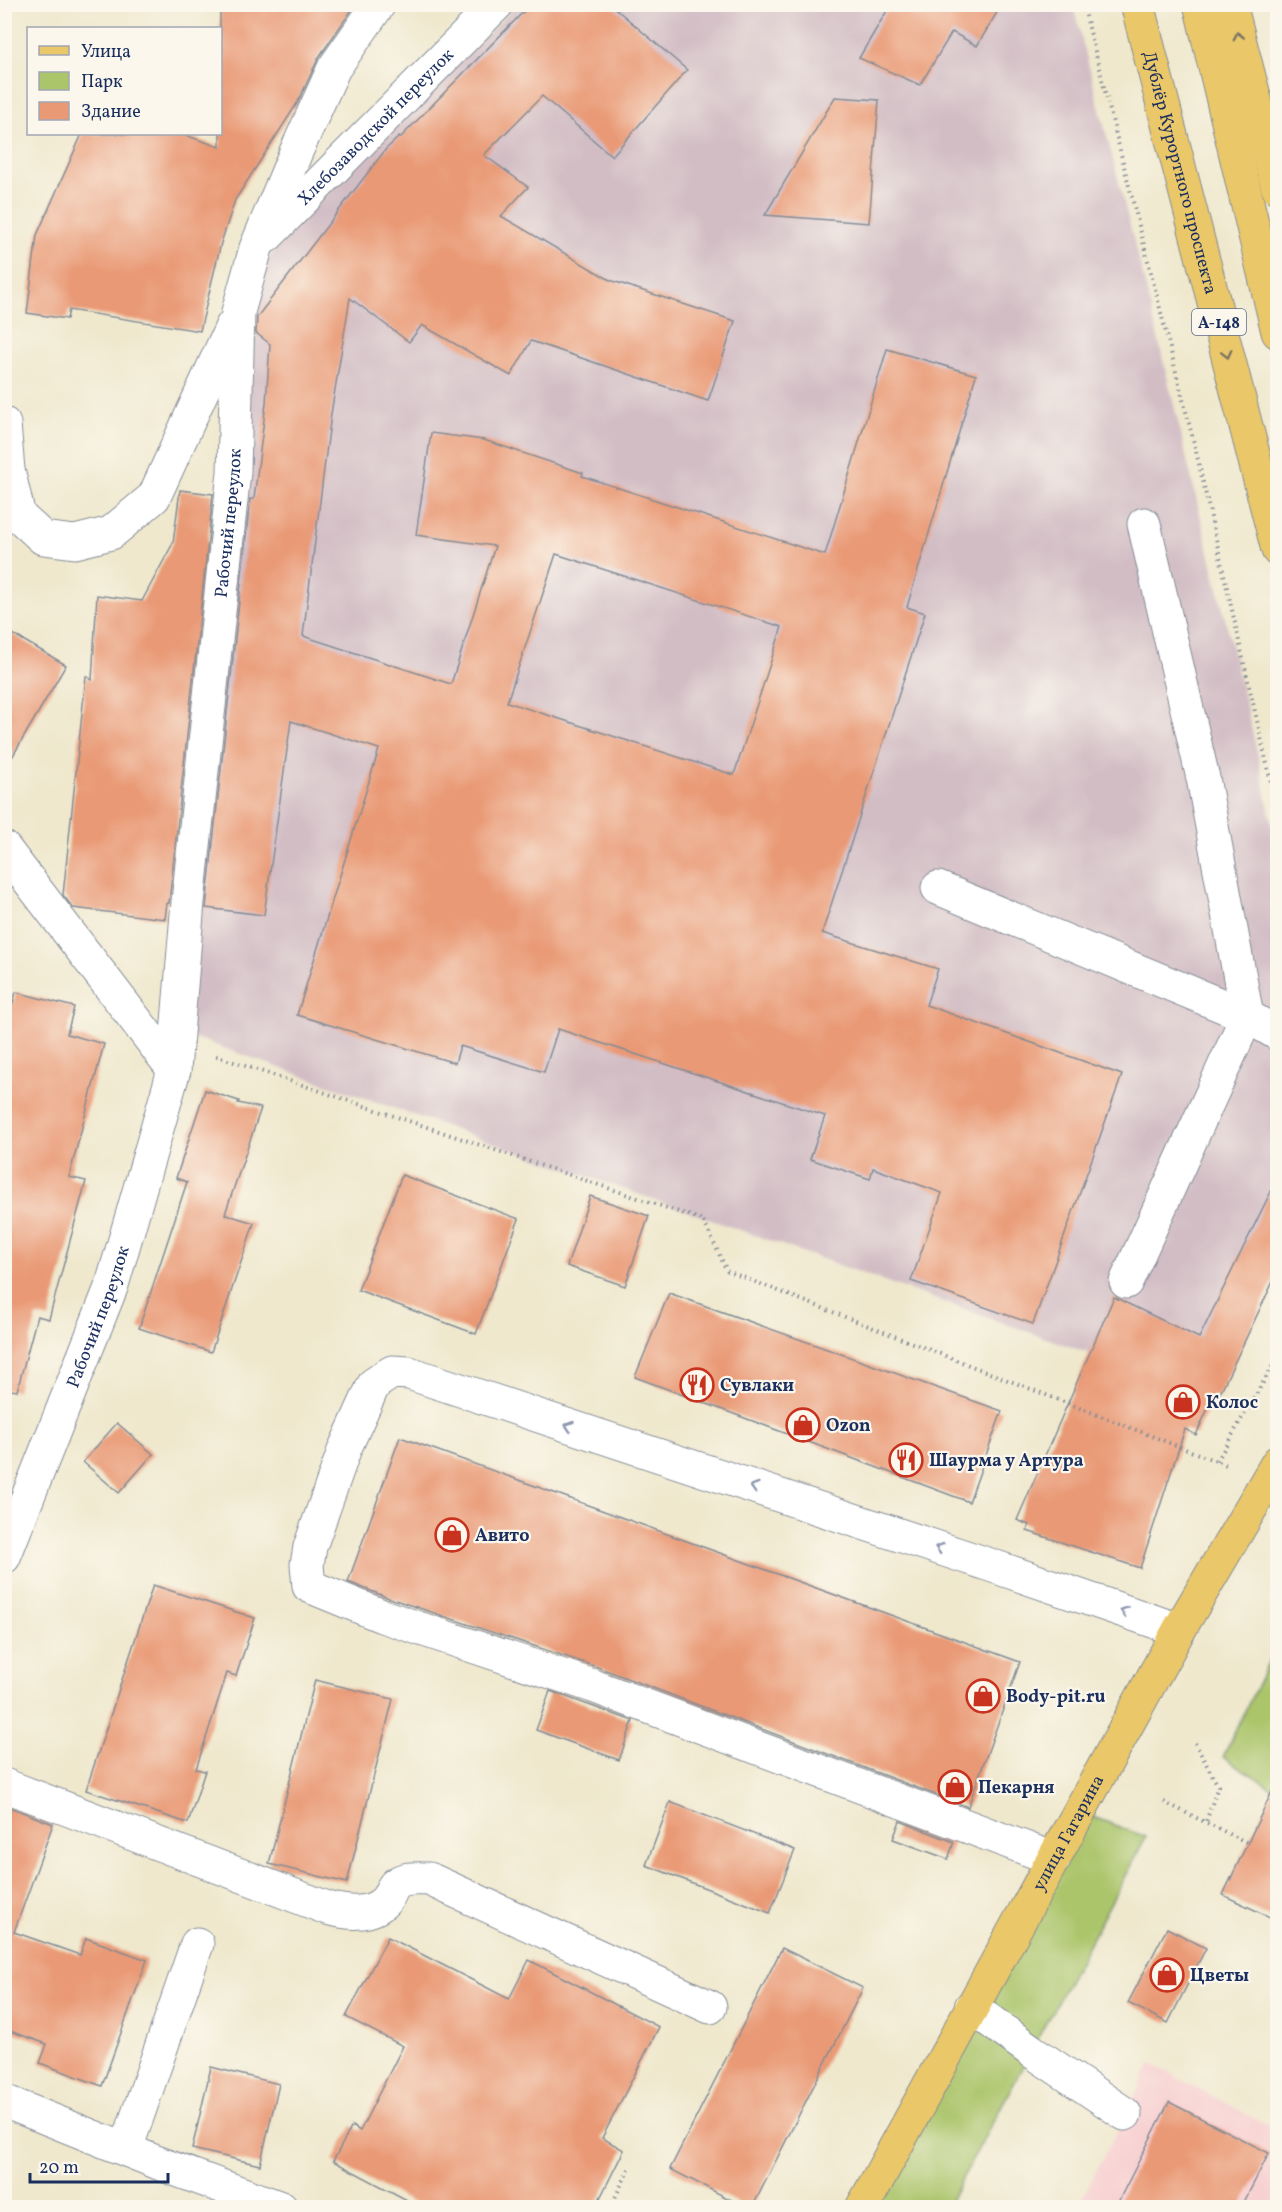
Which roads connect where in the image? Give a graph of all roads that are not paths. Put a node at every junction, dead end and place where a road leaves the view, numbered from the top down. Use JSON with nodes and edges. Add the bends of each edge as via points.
{"nodes":[{"id":1,"x":379,"y":4,"type":"edge"},
{"id":2,"x":497,"y":4,"type":"edge"},
{"id":3,"x":1137,"y":4,"type":"edge"},
{"id":4,"x":1200,"y":4,"type":"edge"},
{"id":5,"x":1230,"y":4,"type":"edge"},
{"id":6,"x":1278,"y":188,"type":"edge"},
{"id":7,"x":256,"y":248,"type":"junction"},
{"id":8,"x":238,"y":312,"type":"junction"},
{"id":9,"x":1278,"y":332,"type":"edge"},
{"id":10,"x":4,"y":424,"type":"edge"},
{"id":11,"x":1144,"y":524,"type":"dead end"},
{"id":12,"x":1278,"y":550,"type":"edge"},
{"id":13,"x":6,"y":851,"type":"edge"},
{"id":14,"x":938,"y":888,"type":"dead end"},
{"id":15,"x":1248,"y":1016,"type":"junction"},
{"id":16,"x":1278,"y":1034,"type":"edge"},
{"id":17,"x":175,"y":1056,"type":"junction"},
{"id":18,"x":1126,"y":1282,"type":"dead end"},
{"id":19,"x":1274,"y":1479,"type":"edge"},
{"id":20,"x":4,"y":1557,"type":"edge"},
{"id":21,"x":1179,"y":1630,"type":"junction"},
{"id":22,"x":4,"y":1785,"type":"edge"},
{"id":23,"x":1054,"y":1859,"type":"junction"},
{"id":24,"x":197,"y":1944,"type":"dead end"},
{"id":25,"x":710,"y":2007,"type":"dead end"},
{"id":26,"x":970,"y":2007,"type":"junction"},
{"id":27,"x":4,"y":2101,"type":"edge"},
{"id":28,"x":1125,"y":2114,"type":"dead end"},
{"id":29,"x":126,"y":2149,"type":"junction"},
{"id":30,"x":281,"y":2208,"type":"edge"},
{"id":31,"x":862,"y":2208,"type":"edge"}],
"edges":[{"from":1,"to":7,"type":"street","name":"Рабочий переулок","via":[[334,68]]},
{"from":2,"to":7,"type":"street","name":"Хлебозаводской переулок"},
{"from":3,"to":12,"type":"main road","name":"Дублёр Курортного проспекта","number":"А-148","one_way":true},
{"from":4,"to":9,"type":"main road"},
{"from":6,"to":5,"type":"main road","one_way":true},
{"from":7,"to":8,"type":"street","name":"Рабочий переулок"},
{"from":8,"to":10,"type":"street","via":[[154,497],[111,533],[75,542],[43,538],[19,516],[8,470]]},
{"from":8,"to":17,"type":"street","name":"Рабочий переулок","via":[[234,472]]},
{"from":11,"to":15,"type":"street","via":[[1203,778]]},
{"from":13,"to":17,"type":"street"},
{"from":14,"to":15,"type":"street"},
{"from":15,"to":16,"type":"street"},
{"from":15,"to":18,"type":"street"},
{"from":17,"to":20,"type":"street","name":"Рабочий переулок","via":[[112,1285]]},
{"from":19,"to":21,"type":"main road","name":"улица Гагарина","via":[[1250,1510]]},
{"from":21,"to":23,"type":"main road","name":"улица Гагарина"},
{"from":21,"to":23,"type":"street","one_way":true,"via":[[409,1373],[392,1372],[374,1384],[345,1448],[310,1547],[309,1586],[382,1616],[593,1686]]},
{"from":22,"to":25,"type":"street","via":[[334,1910],[369,1911],[385,1901],[396,1884],[412,1878],[429,1879]]},
{"from":23,"to":26,"type":"main road","name":"улица Гагарина"},
{"from":24,"to":29,"type":"street"},
{"from":26,"to":28,"type":"street"},
{"from":26,"to":31,"type":"main road","name":"улица Гагарина"},
{"from":27,"to":29,"type":"street"},
{"from":29,"to":30,"type":"street"}]}
